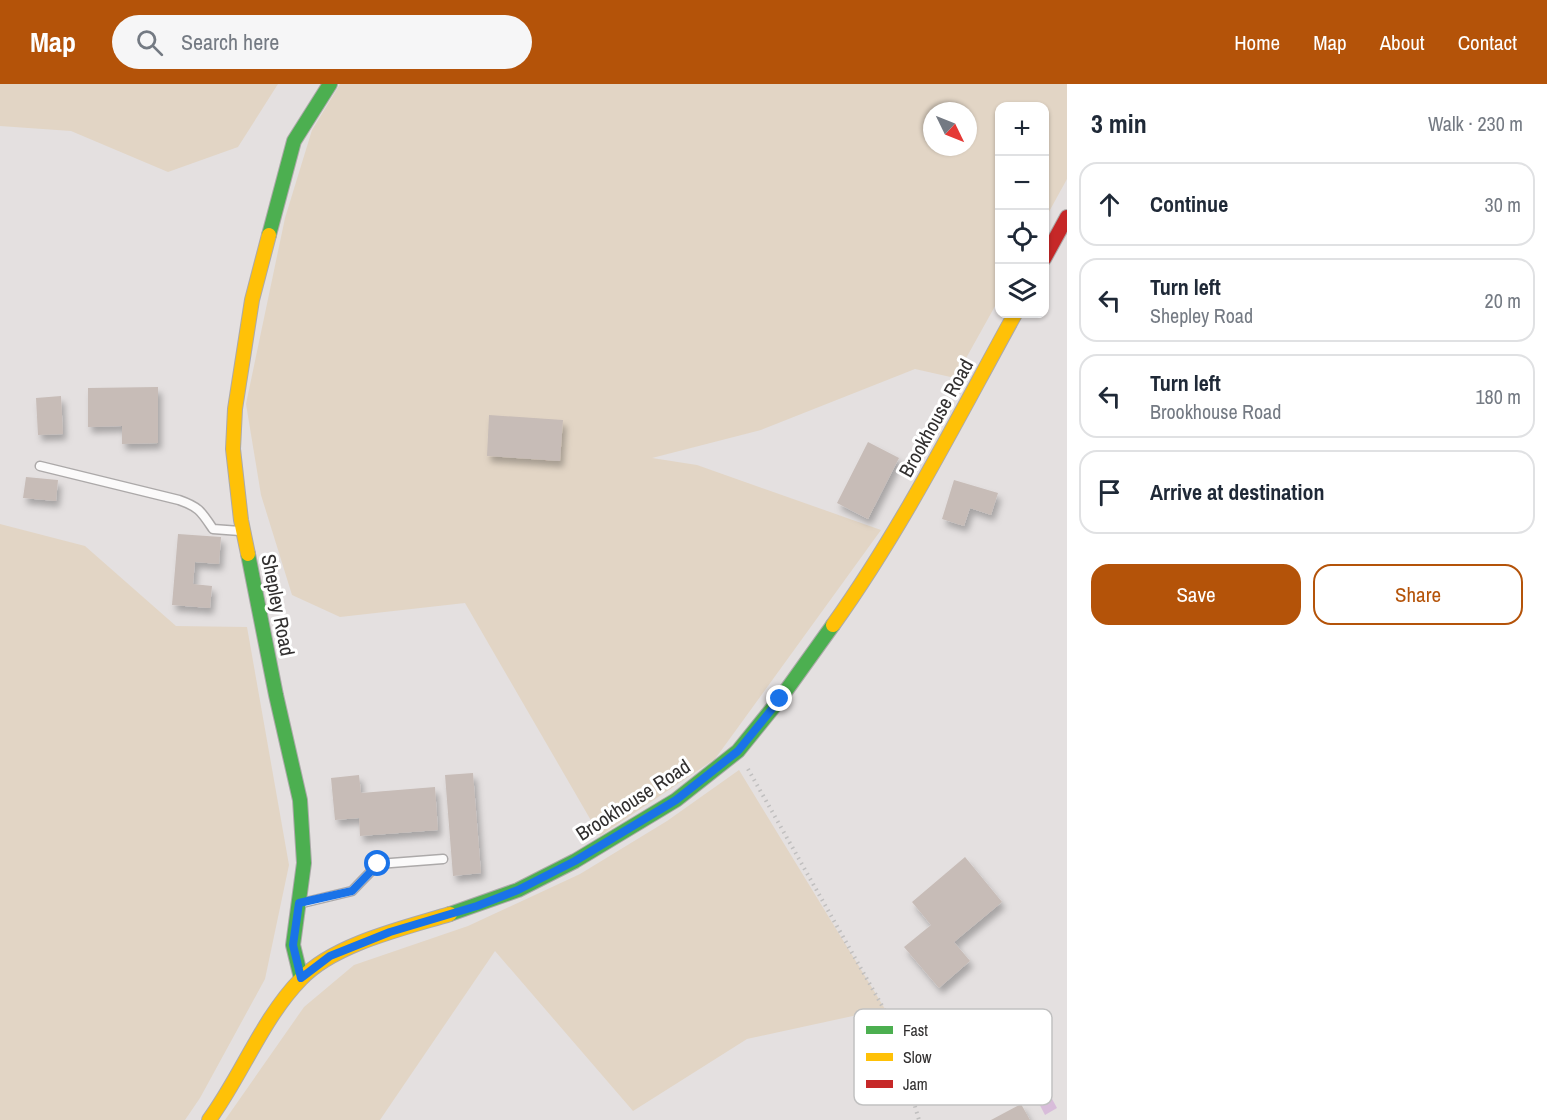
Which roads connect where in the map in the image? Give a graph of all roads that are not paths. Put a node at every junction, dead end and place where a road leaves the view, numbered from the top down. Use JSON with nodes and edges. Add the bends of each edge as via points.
{"nodes":[{"id":1,"x":330,"y":84,"type":"edge"},
{"id":2,"x":1067,"y":217,"type":"edge"},
{"id":3,"x":1049,"y":250,"type":"edge"},
{"id":4,"x":1013,"y":318,"type":"edge"},
{"id":5,"x":40,"y":466,"type":"dead end"},
{"id":6,"x":243,"y":532,"type":"junction"},
{"id":7,"x":443,"y":859,"type":"dead end"},
{"id":8,"x":299,"y":903,"type":"junction"},
{"id":9,"x":301,"y":978,"type":"junction"},
{"id":10,"x":209,"y":1120,"type":"edge"}],
"edges":[{"from":1,"to":6,"type":"street","name":"Shepley Road","via":[[294,141],[252,300],[235,409],[233,449]]},
{"from":2,"to":3,"type":"street"},
{"from":4,"to":9,"type":"street","name":"Brookhouse Road","via":[[913,501],[858,590],[738,751],[676,800],[575,861],[477,906],[390,932],[330,956]]},
{"from":5,"to":6,"type":"lane","via":[[179,500],[197,507],[213,529]]},
{"from":6,"to":8,"type":"street","name":"Shepley Road","via":[[300,800],[304,863]]},
{"from":7,"to":8,"type":"lane","via":[[378,864],[352,891]]},
{"from":8,"to":9,"type":"street","name":"Shepley Road","via":[[293,945]]},
{"from":9,"to":10,"type":"street","via":[[274,1013]]}]}
